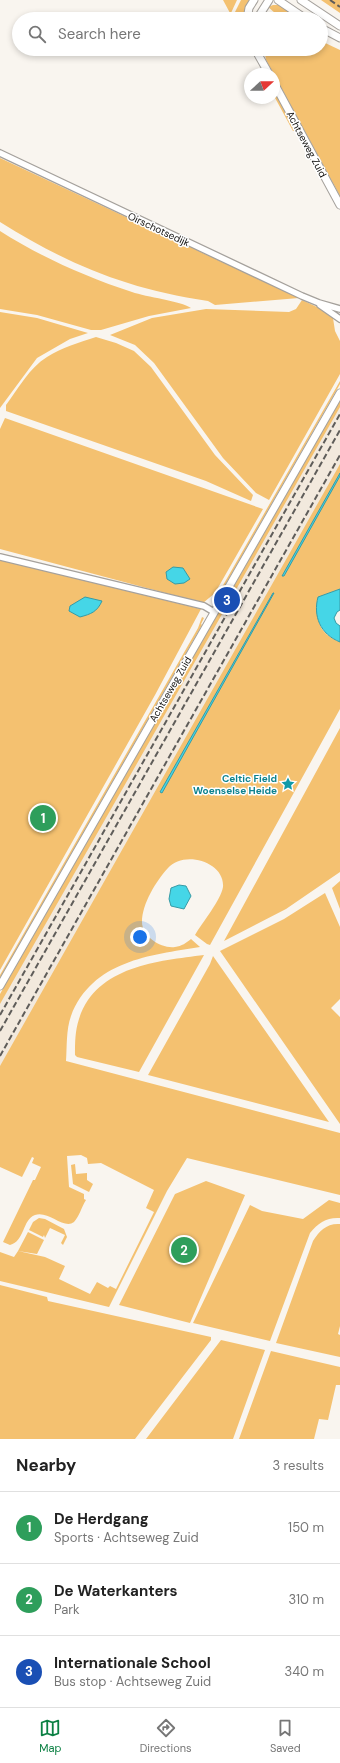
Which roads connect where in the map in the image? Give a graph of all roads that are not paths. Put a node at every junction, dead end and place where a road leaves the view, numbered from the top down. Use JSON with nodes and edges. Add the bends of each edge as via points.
{"nodes":[{"id":1,"x":254,"y":0,"type":"edge"},
{"id":2,"x":269,"y":0,"type":"edge"},
{"id":3,"x":278,"y":0,"type":"edge"},
{"id":4,"x":301,"y":0,"type":"edge"},
{"id":5,"x":248,"y":12,"type":"edge"},
{"id":6,"x":261,"y":12,"type":"edge"},
{"id":7,"x":296,"y":12,"type":"edge"},
{"id":8,"x":319,"y":12,"type":"edge"},
{"id":9,"x":328,"y":18,"type":"edge"},
{"id":10,"x":340,"y":26,"type":"edge"},
{"id":11,"x":328,"y":32,"type":"edge"},
{"id":12,"x":340,"y":38,"type":"edge"},
{"id":13,"x":260,"y":56,"type":"edge"},
{"id":14,"x":266,"y":68,"type":"edge"},
{"id":15,"x":280,"y":94,"type":"edge"},
{"id":16,"x":0,"y":153,"type":"edge"},
{"id":17,"x":340,"y":205,"type":"edge"},
{"id":18,"x":318,"y":303,"type":"junction"},
{"id":19,"x":340,"y":309,"type":"edge"},
{"id":20,"x":340,"y":319,"type":"edge"},
{"id":21,"x":340,"y":393,"type":"edge"},
{"id":22,"x":0,"y":557,"type":"edge"},
{"id":23,"x":214,"y":612,"type":"junction"},
{"id":24,"x":0,"y":986,"type":"edge"}],
"edges":[{"from":1,"to":5,"type":"street"},
{"from":2,"to":6,"type":"street"},
{"from":3,"to":7,"type":"street"},
{"from":4,"to":8,"type":"street"},
{"from":9,"to":10,"type":"street"},
{"from":11,"to":12,"type":"street"},
{"from":13,"to":14,"type":"street"},
{"from":15,"to":17,"type":"street","name":"Achtseweg Zuid"},
{"from":16,"to":18,"type":"street","name":"Oirschotsedijk"},
{"from":18,"to":19,"type":"street","name":"Oirschotsedijk"},
{"from":18,"to":20,"type":"street","name":"Oirschotsedijk"},
{"from":21,"to":23,"type":"street","name":"Achtseweg Zuid"},
{"from":22,"to":23,"type":"street","via":[[204,606]]},
{"from":23,"to":24,"type":"street","name":"Achtseweg Zuid"}]}
